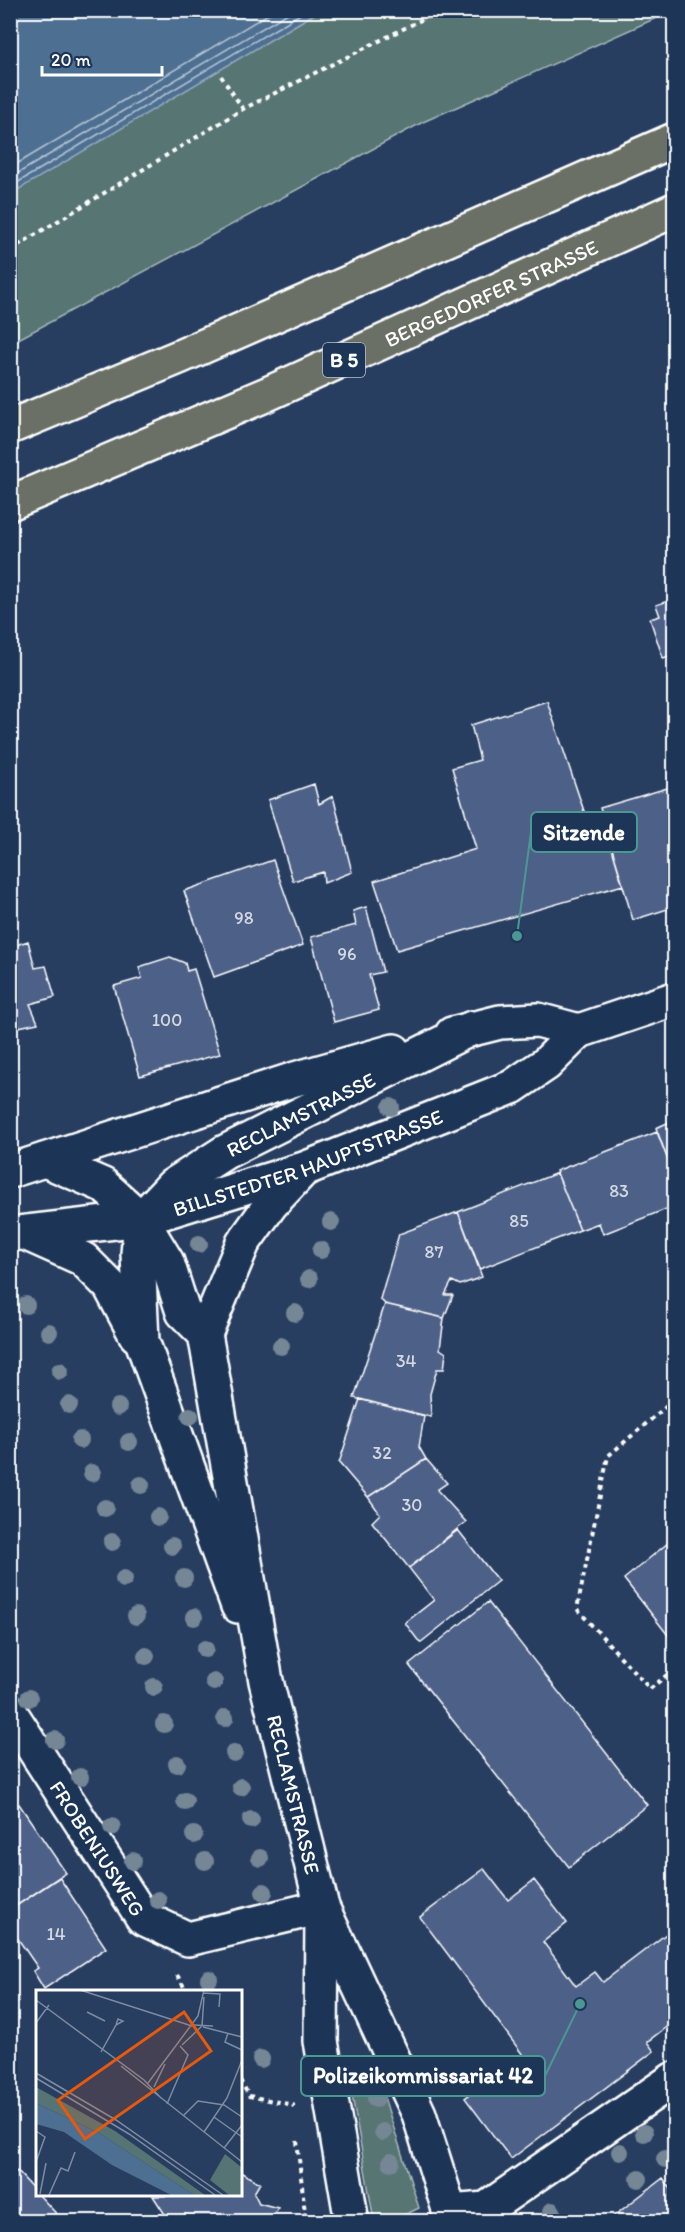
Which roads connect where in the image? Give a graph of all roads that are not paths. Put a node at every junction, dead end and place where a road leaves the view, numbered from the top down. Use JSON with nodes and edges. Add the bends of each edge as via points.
{"nodes":[{"id":1,"x":675,"y":140,"type":"edge"},
{"id":2,"x":675,"y":210,"type":"edge"},
{"id":3,"x":10,"y":427,"type":"edge"},
{"id":4,"x":10,"y":503,"type":"edge"},
{"id":5,"x":675,"y":999,"type":"edge"},
{"id":6,"x":472,"y":1028,"type":"junction"},
{"id":7,"x":579,"y":1031,"type":"junction"},
{"id":8,"x":45,"y":1160,"type":"junction"},
{"id":9,"x":304,"y":1169,"type":"junction"},
{"id":10,"x":10,"y":1171,"type":"edge"},
{"id":11,"x":141,"y":1219,"type":"junction"},
{"id":12,"x":18,"y":1234,"type":"edge"},
{"id":13,"x":205,"y":1334,"type":"junction"},
{"id":14,"x":145,"y":1352,"type":"junction"},
{"id":15,"x":266,"y":1681,"type":"junction"},
{"id":16,"x":10,"y":1712,"type":"edge"},
{"id":17,"x":322,"y":1907,"type":"junction"},
{"id":18,"x":675,"y":2079,"type":"edge"},
{"id":19,"x":451,"y":2218,"type":"edge"},
{"id":20,"x":352,"y":2222,"type":"edge"}],
"edges":[{"from":1,"to":3,"type":"highway"},
{"from":2,"to":4,"type":"highway","name":"BERGEDORFER STRASSE","number":"B 5","via":[[266,395]]},
{"from":5,"to":7,"type":"street","name":"BILLSTEDTER HAUPTSTRASSE"},
{"from":6,"to":7,"type":"street","via":[[538,1020]]},
{"from":6,"to":8,"type":"street","via":[[295,1079]]},
{"from":6,"to":11,"type":"street","name":"RECLAMSTRASSE","via":[[225,1152],[172,1186]]},
{"from":7,"to":9,"type":"street","name":"BILLSTEDTER HAUPTSTRASSE","via":[[546,1064],[512,1087]]},
{"from":8,"to":10,"type":"street"},
{"from":8,"to":11,"type":"street","via":[[103,1185]]},
{"from":9,"to":11,"type":"street","name":"BILLSTEDTER HAUPTSTRASSE"},
{"from":9,"to":13,"type":"street","via":[[271,1204],[243,1243]]},
{"from":11,"to":12,"type":"street","name":"BILLSTEDTER HAUPTSTRASSE"},
{"from":11,"to":13,"type":"street","via":[[167,1262],[183,1312]]},
{"from":11,"to":14,"type":"street","name":"RECLAMSTRASSE","via":[[138,1287]]},
{"from":12,"to":14,"type":"street","name":"RECLAMSTRASSE","via":[[83,1259],[110,1286]]},
{"from":13,"to":15,"type":"street","name":"RECLAMSTRASSE"},
{"from":14,"to":15,"type":"street","name":"RECLAMSTRASSE"},
{"from":15,"to":17,"type":"street","name":"RECLAMSTRASSE"},
{"from":16,"to":17,"type":"street","name":"FROBENIUSWEG","via":[[143,1918],[188,1939]]},
{"from":17,"to":19,"type":"street","name":"RECLAMSTRASSE","via":[[419,2115]]},
{"from":17,"to":20,"type":"street","name":"RECLAMSTRASSE","via":[[321,2041]]},
{"from":18,"to":19,"type":"street","via":[[486,2209]]}]}
